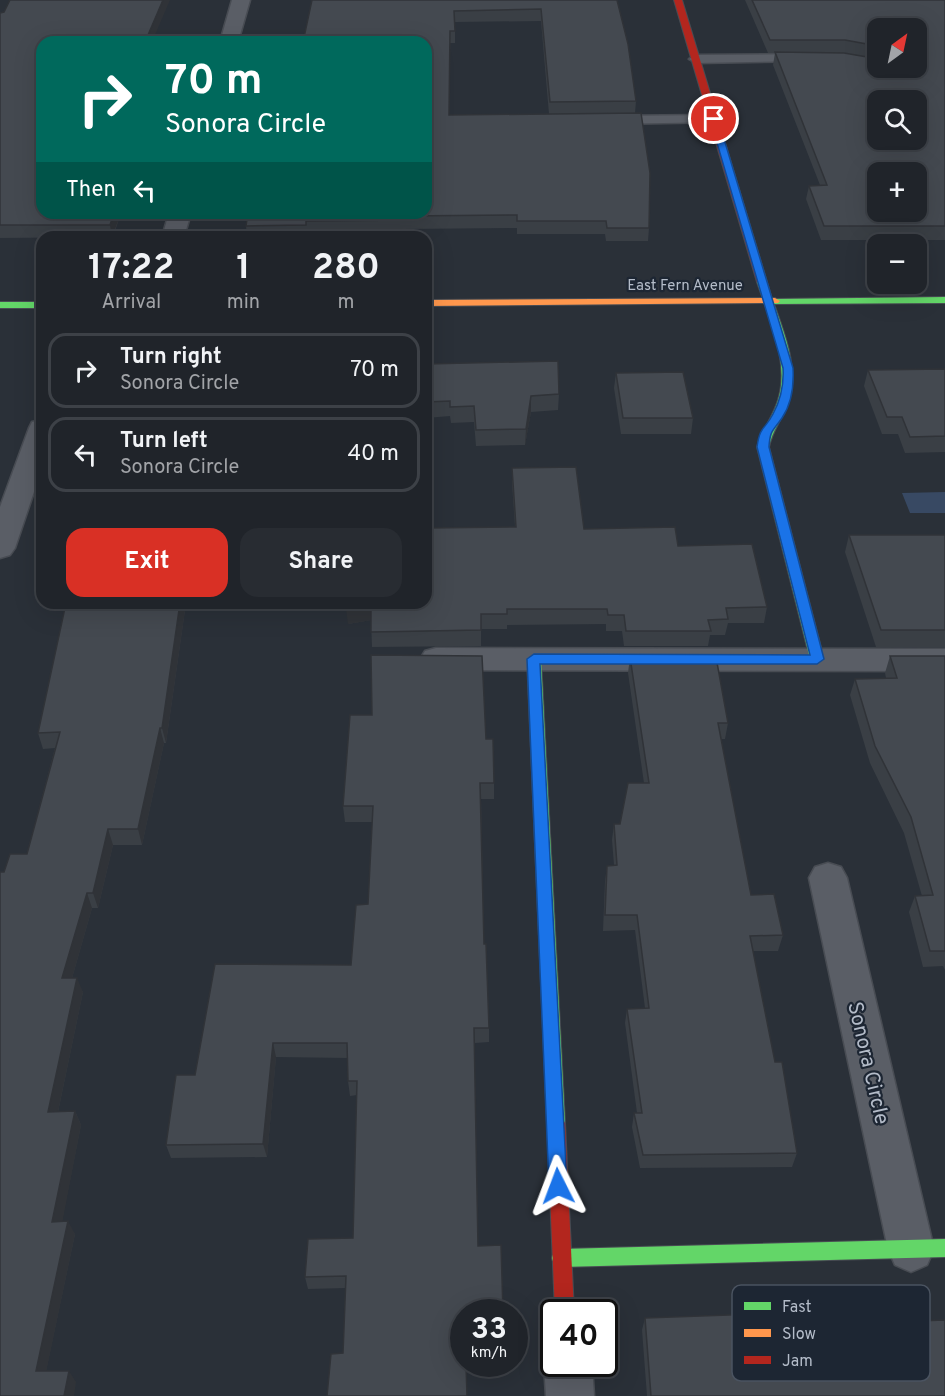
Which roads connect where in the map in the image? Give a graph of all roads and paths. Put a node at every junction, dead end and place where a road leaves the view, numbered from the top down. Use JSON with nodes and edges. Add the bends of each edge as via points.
{"nodes":[{"id":1,"x":241,"y":0,"type":"edge"},
{"id":2,"x":678,"y":0,"type":"edge"},
{"id":3,"x":231,"y":36,"type":"edge"},
{"id":4,"x":822,"y":58,"type":"edge"},
{"id":5,"x":696,"y":59,"type":"junction"},
{"id":6,"x":714,"y":119,"type":"junction"},
{"id":7,"x":600,"y":120,"type":"edge"},
{"id":8,"x":945,"y":300,"type":"edge"},
{"id":9,"x":767,"y":301,"type":"junction"},
{"id":10,"x":432,"y":303,"type":"edge"},
{"id":11,"x":0,"y":305,"type":"edge"},
{"id":12,"x":36,"y":305,"type":"edge"},
{"id":13,"x":36,"y":444,"type":"edge"},
{"id":14,"x":3,"y":531,"type":"edge"},
{"id":15,"x":402,"y":659,"type":"edge"},
{"id":16,"x":534,"y":659,"type":"junction"},
{"id":17,"x":817,"y":659,"type":"junction"},
{"id":18,"x":945,"y":660,"type":"edge"},
{"id":19,"x":828,"y":878,"type":"dead end"},
{"id":20,"x":928,"y":1249,"type":"edge"},
{"id":21,"x":561,"y":1257,"type":"junction"},
{"id":22,"x":564,"y":1299,"type":"edge"},
{"id":23,"x":569,"y":1377,"type":"edge"},
{"id":24,"x":570,"y":1396,"type":"edge"}],
"edges":[{"from":1,"to":3,"type":"street"},
{"from":2,"to":5,"type":"street"},
{"from":4,"to":5,"type":"lane"},
{"from":5,"to":6,"type":"street"},
{"from":6,"to":7,"type":"lane"},
{"from":6,"to":9,"type":"street"},
{"from":8,"to":9,"type":"street","name":"East Fern Avenue"},
{"from":9,"to":10,"type":"street","name":"East Fern Avenue"},
{"from":9,"to":17,"type":"street","via":[[788,368],[789,386],[778,416],[765,431],[763,447]]},
{"from":11,"to":12,"type":"street"},
{"from":13,"to":14,"type":"street"},
{"from":15,"to":16,"type":"street"},
{"from":16,"to":17,"type":"street"},
{"from":16,"to":21,"type":"street"},
{"from":17,"to":18,"type":"street"},
{"from":19,"to":20,"type":"street","name":"Sonora Circle"},
{"from":20,"to":21,"type":"street","name":"Sonora Circle"},
{"from":21,"to":22,"type":"street"},
{"from":23,"to":24,"type":"street"}]}
